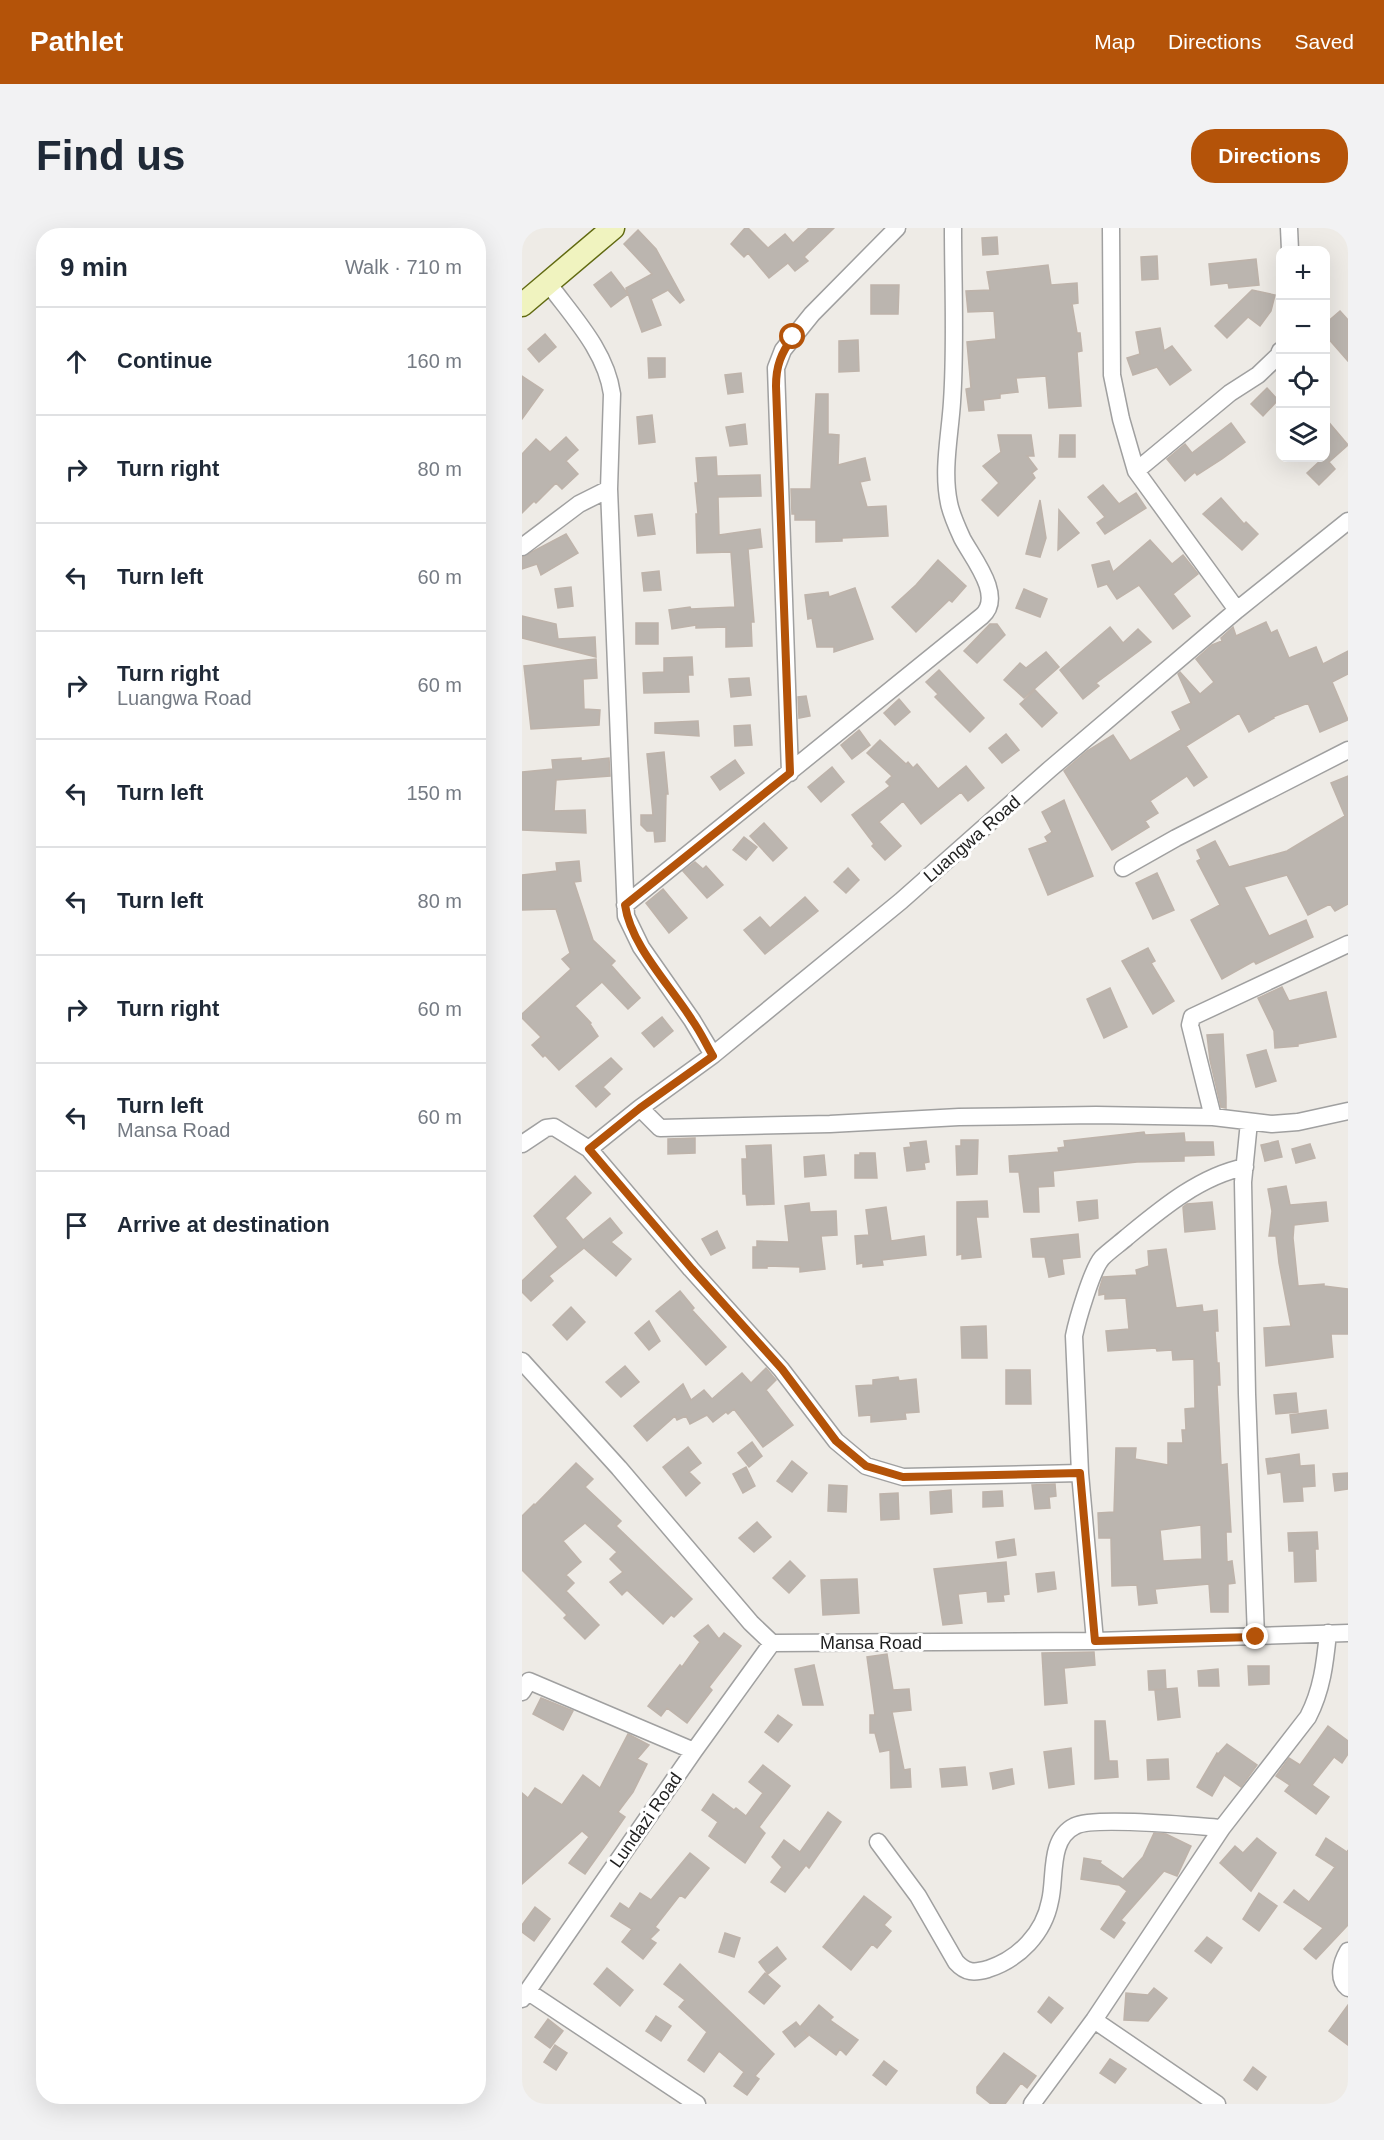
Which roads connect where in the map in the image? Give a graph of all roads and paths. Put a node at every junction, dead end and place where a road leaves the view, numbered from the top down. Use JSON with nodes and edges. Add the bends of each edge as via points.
{"nodes":[{"id":1,"x":613,"y":228,"type":"edge"},
{"id":2,"x":897,"y":228,"type":"edge"},
{"id":3,"x":953,"y":228,"type":"edge"},
{"id":4,"x":1111,"y":228,"type":"edge"},
{"id":5,"x":1289,"y":228,"type":"edge"},
{"id":6,"x":1290,"y":246,"type":"edge"},
{"id":7,"x":548,"y":283,"type":"junction"},
{"id":8,"x":522,"y":305,"type":"edge"},
{"id":9,"x":1280,"y":354,"type":"edge"},
{"id":10,"x":1136,"y":471,"type":"junction"},
{"id":11,"x":609,"y":489,"type":"junction"},
{"id":12,"x":1348,"y":521,"type":"edge"},
{"id":13,"x":522,"y":547,"type":"edge"},
{"id":14,"x":1237,"y":610,"type":"junction"},
{"id":15,"x":1348,"y":750,"type":"edge"},
{"id":16,"x":790,"y":773,"type":"junction"},
{"id":17,"x":1124,"y":868,"type":"dead end"},
{"id":18,"x":625,"y":905,"type":"junction"},
{"id":19,"x":1348,"y":944,"type":"edge"},
{"id":20,"x":713,"y":1056,"type":"junction"},
{"id":21,"x":640,"y":1108,"type":"junction"},
{"id":22,"x":1348,"y":1111,"type":"edge"},
{"id":23,"x":1213,"y":1117,"type":"junction"},
{"id":24,"x":1249,"y":1122,"type":"junction"},
{"id":25,"x":522,"y":1144,"type":"edge"},
{"id":26,"x":589,"y":1149,"type":"junction"},
{"id":27,"x":1245,"y":1167,"type":"junction"},
{"id":28,"x":522,"y":1361,"type":"edge"},
{"id":29,"x":1080,"y":1473,"type":"junction"},
{"id":30,"x":1328,"y":1633,"type":"junction"},
{"id":31,"x":1348,"y":1633,"type":"edge"},
{"id":32,"x":1256,"y":1637,"type":"junction"},
{"id":33,"x":1095,"y":1641,"type":"junction"},
{"id":34,"x":772,"y":1643,"type":"junction"},
{"id":35,"x":524,"y":1684,"type":"edge"},
{"id":36,"x":694,"y":1751,"type":"junction"},
{"id":37,"x":1222,"y":1828,"type":"junction"},
{"id":38,"x":878,"y":1842,"type":"dead end"},
{"id":39,"x":1348,"y":1951,"type":"edge"},
{"id":40,"x":1348,"y":1988,"type":"edge"},
{"id":41,"x":525,"y":1995,"type":"edge"},
{"id":42,"x":1094,"y":2020,"type":"junction"},
{"id":43,"x":698,"y":2104,"type":"edge"},
{"id":44,"x":1032,"y":2104,"type":"edge"},
{"id":45,"x":1217,"y":2104,"type":"edge"}],
"edges":[{"from":1,"to":7,"type":"main road"},
{"from":2,"to":16,"type":"street","via":[[812,314],[783,350],[776,368]]},
{"from":3,"to":16,"type":"street","via":[[949,504],[963,539],[983,572],[987,609]]},
{"from":4,"to":10,"type":"street","via":[[1112,375]]},
{"from":5,"to":6,"type":"street"},
{"from":7,"to":8,"type":"main road"},
{"from":7,"to":11,"type":"street","via":[[597,351],[610,379]]},
{"from":9,"to":10,"type":"street"},
{"from":10,"to":14,"type":"street"},
{"from":11,"to":13,"type":"street","via":[[579,504]]},
{"from":11,"to":18,"type":"street"},
{"from":12,"to":14,"type":"street","name":"Luangwa Road"},
{"from":14,"to":20,"type":"street","name":"Luangwa Road","via":[[902,901]]},
{"from":15,"to":17,"type":"street"},
{"from":16,"to":18,"type":"street"},
{"from":18,"to":20,"type":"street","via":[[642,946]]},
{"from":19,"to":23,"type":"street","via":[[1192,1017],[1190,1025]]},
{"from":20,"to":21,"type":"street","name":"Luangwa Road"},
{"from":21,"to":23,"type":"street","via":[[660,1128],[959,1117]]},
{"from":21,"to":26,"type":"street","name":"Luangwa Road"},
{"from":22,"to":24,"type":"street","via":[[1298,1122]]},
{"from":23,"to":24,"type":"street"},
{"from":24,"to":27,"type":"street"},
{"from":25,"to":26,"type":"street","via":[[554,1126]]},
{"from":26,"to":29,"type":"street","via":[[782,1369],[836,1441],[866,1466],[903,1477]]},
{"from":27,"to":29,"type":"street","via":[[1223,1172],[1185,1194],[1100,1260],[1077,1317],[1074,1336]]},
{"from":27,"to":32,"type":"street","via":[[1247,1383]]},
{"from":28,"to":34,"type":"street"},
{"from":29,"to":33,"type":"street"},
{"from":30,"to":31,"type":"street","name":"Mansa Road"},
{"from":30,"to":32,"type":"street","name":"Mansa Road"},
{"from":30,"to":37,"type":"street","via":[[1323,1679],[1308,1717]]},
{"from":32,"to":33,"type":"street","name":"Mansa Road"},
{"from":33,"to":34,"type":"street","name":"Mansa Road"},
{"from":34,"to":36,"type":"street","name":"Lundazi Road"},
{"from":35,"to":36,"type":"street"},
{"from":36,"to":41,"type":"street","name":"Lundazi Road"},
{"from":37,"to":38,"type":"street","via":[[1101,1822],[1074,1826],[1064,1834],[1058,1847],[1051,1900],[1042,1929],[1007,1961],[970,1972],[956,1962],[918,1896]]},
{"from":37,"to":42,"type":"street"},
{"from":39,"to":40,"type":"street","via":[[1341,1975]]},
{"from":41,"to":43,"type":"street"},
{"from":42,"to":44,"type":"street"},
{"from":42,"to":45,"type":"street"}]}
